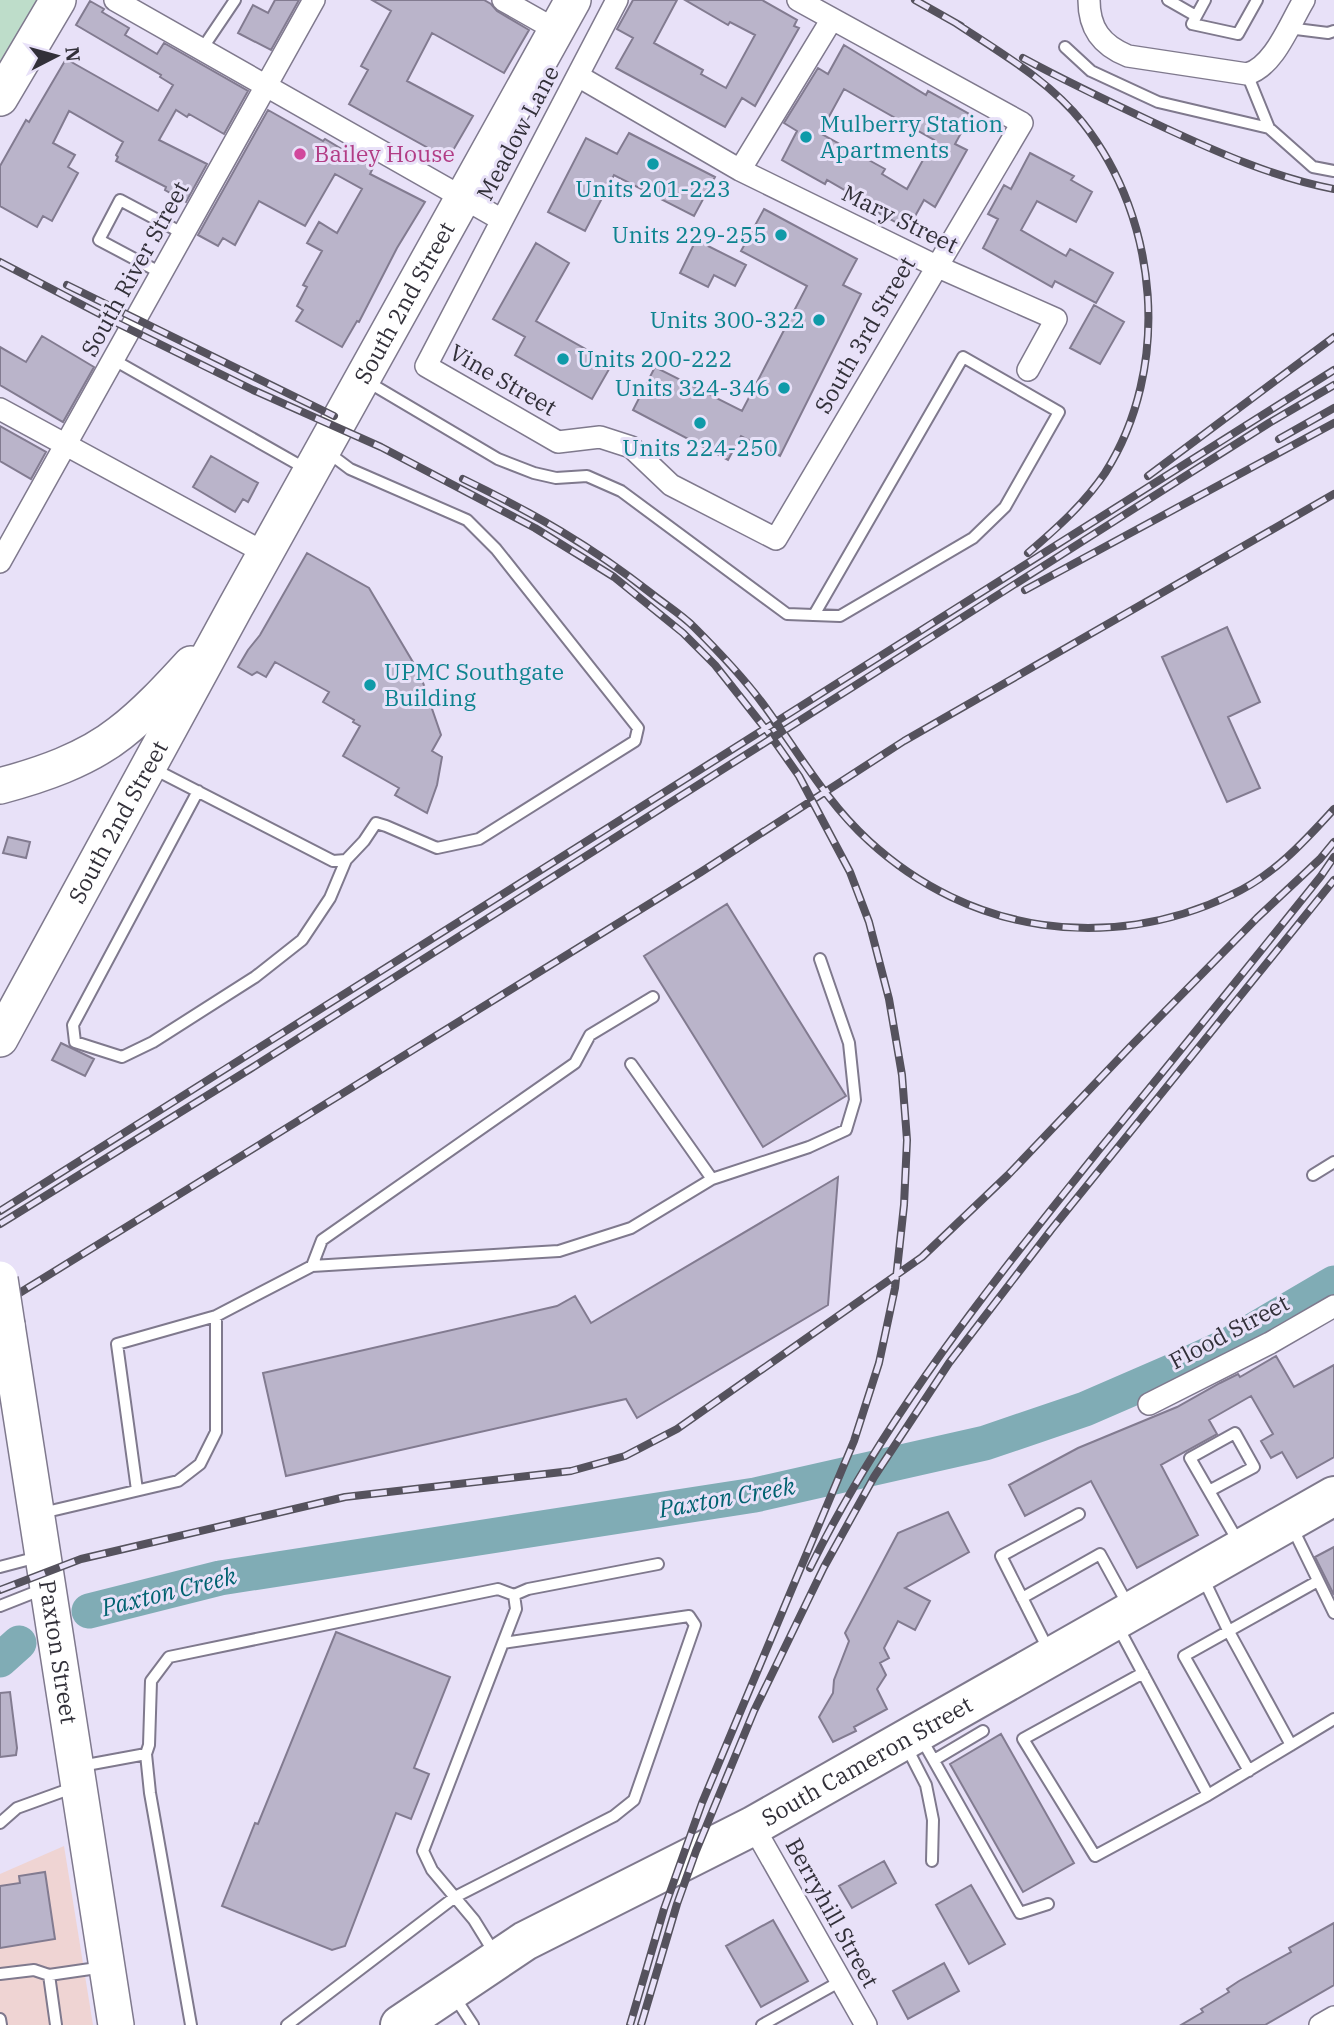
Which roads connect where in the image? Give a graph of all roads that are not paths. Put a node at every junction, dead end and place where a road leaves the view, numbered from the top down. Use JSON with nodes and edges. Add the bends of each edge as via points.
{"nodes":[{"id":1,"x":58,"y":0,"type":"edge"},
{"id":2,"x":115,"y":0,"type":"edge"},
{"id":3,"x":234,"y":0,"type":"edge"},
{"id":4,"x":314,"y":0,"type":"edge"},
{"id":5,"x":503,"y":0,"type":"edge"},
{"id":6,"x":573,"y":0,"type":"edge"},
{"id":7,"x":617,"y":0,"type":"edge"},
{"id":8,"x":798,"y":0,"type":"edge"},
{"id":9,"x":1089,"y":0,"type":"edge"},
{"id":10,"x":1168,"y":0,"type":"edge"},
{"id":11,"x":1205,"y":0,"type":"edge"},
{"id":12,"x":1257,"y":0,"type":"edge"},
{"id":13,"x":1304,"y":0,"type":"edge"},
{"id":14,"x":1196,"y":16,"type":"junction"},
{"id":15,"x":832,"y":19,"type":"junction"},
{"id":16,"x":1288,"y":28,"type":"junction"},
{"id":17,"x":556,"y":30,"type":"junction"},
{"id":18,"x":1334,"y":31,"type":"edge"},
{"id":19,"x":1065,"y":47,"type":"dead end"},
{"id":20,"x":202,"y":49,"type":"junction"},
{"id":21,"x":1251,"y":73,"type":"junction"},
{"id":22,"x":578,"y":76,"type":"junction"},
{"id":23,"x":267,"y":86,"type":"junction"},
{"id":24,"x":0,"y":99,"type":"edge"},
{"id":25,"x":1269,"y":128,"type":"junction"},
{"id":26,"x":740,"y":170,"type":"junction"},
{"id":27,"x":1334,"y":171,"type":"edge"},
{"id":28,"x":463,"y":198,"type":"junction"},
{"id":29,"x":502,"y":220,"type":"junction"},
{"id":30,"x":184,"y":234,"type":"junction"},
{"id":31,"x":936,"y":266,"type":"junction"},
{"id":32,"x":163,"y":274,"type":"junction"},
{"id":33,"x":114,"y":360,"type":"junction"},
{"id":34,"x":426,"y":366,"type":"joint"},
{"id":35,"x":1028,"y":370,"type":"dead end"},
{"id":36,"x":362,"y":379,"type":"junction"},
{"id":37,"x":0,"y":409,"type":"edge"},
{"id":38,"x":67,"y":445,"type":"junction"},
{"id":39,"x":317,"y":460,"type":"junction"},
{"id":40,"x":776,"y":539,"type":"joint"},
{"id":41,"x":265,"y":553,"type":"junction"},
{"id":42,"x":0,"y":562,"type":"edge"},
{"id":43,"x":236,"y":606,"type":"junction"},
{"id":44,"x":814,"y":615,"type":"junction"},
{"id":45,"x":149,"y":766,"type":"junction"},
{"id":46,"x":0,"y":786,"type":"edge"},
{"id":47,"x":198,"y":791,"type":"junction"},
{"id":48,"x":346,"y":860,"type":"junction"},
{"id":49,"x":820,"y":960,"type":"dead end"},
{"id":50,"x":37,"y":970,"type":"junction"},
{"id":51,"x":0,"y":980,"type":"edge"},
{"id":52,"x":653,"y":998,"type":"dead end"},
{"id":53,"x":0,"y":1039,"type":"edge"},
{"id":54,"x":631,"y":1064,"type":"dead end"},
{"id":55,"x":1334,"y":1162,"type":"edge"},
{"id":56,"x":1313,"y":1175,"type":"dead end"},
{"id":57,"x":712,"y":1180,"type":"junction"},
{"id":58,"x":312,"y":1266,"type":"junction"},
{"id":59,"x":0,"y":1279,"type":"edge"},
{"id":60,"x":1334,"y":1306,"type":"edge"},
{"id":61,"x":216,"y":1315,"type":"junction"},
{"id":62,"x":1149,"y":1404,"type":"dead end"},
{"id":63,"x":137,"y":1490,"type":"junction"},
{"id":64,"x":1209,"y":1491,"type":"junction"},
{"id":65,"x":1334,"y":1496,"type":"edge"},
{"id":66,"x":1079,"y":1514,"type":"dead end"},
{"id":67,"x":36,"y":1515,"type":"junction"},
{"id":68,"x":1289,"y":1521,"type":"junction"},
{"id":69,"x":1242,"y":1548,"type":"junction"},
{"id":70,"x":658,"y":1564,"type":"dead end"},
{"id":71,"x":0,"y":1567,"type":"edge"},
{"id":72,"x":45,"y":1571,"type":"junction"},
{"id":73,"x":1200,"y":1572,"type":"junction"},
{"id":74,"x":1318,"y":1581,"type":"junction"},
{"id":75,"x":514,"y":1595,"type":"junction"},
{"id":76,"x":1022,"y":1598,"type":"junction"},
{"id":77,"x":0,"y":1606,"type":"edge"},
{"id":78,"x":1334,"y":1613,"type":"edge"},
{"id":79,"x":1123,"y":1615,"type":"junction"},
{"id":80,"x":1228,"y":1630,"type":"junction"},
{"id":81,"x":503,"y":1643,"type":"junction"},
{"id":82,"x":1052,"y":1656,"type":"junction"},
{"id":83,"x":1143,"y":1673,"type":"junction"},
{"id":84,"x":1334,"y":1719,"type":"edge"},
{"id":85,"x":983,"y":1731,"type":"dead end"},
{"id":86,"x":918,"y":1744,"type":"junction"},
{"id":87,"x":1291,"y":1745,"type":"junction"},
{"id":88,"x":146,"y":1754,"type":"junction"},
{"id":89,"x":1249,"y":1771,"type":"junction"},
{"id":90,"x":76,"y":1777,"type":"junction"},
{"id":91,"x":1208,"y":1795,"type":"junction"},
{"id":92,"x":0,"y":1823,"type":"edge"},
{"id":93,"x":753,"y":1826,"type":"junction"},
{"id":94,"x":932,"y":1861,"type":"dead end"},
{"id":95,"x":455,"y":1897,"type":"junction"},
{"id":96,"x":1048,"y":1904,"type":"dead end"},
{"id":97,"x":498,"y":1959,"type":"junction"},
{"id":98,"x":107,"y":1967,"type":"junction"},
{"id":99,"x":0,"y":1974,"type":"edge"},
{"id":100,"x":49,"y":1975,"type":"junction"},
{"id":101,"x":841,"y":1981,"type":"junction"},
{"id":102,"x":450,"y":1991,"type":"junction"},
{"id":103,"x":1334,"y":2017,"type":"edge"},
{"id":104,"x":0,"y":2019,"type":"edge"},
{"id":105,"x":1,"y":2025,"type":"edge"},
{"id":106,"x":56,"y":2025,"type":"edge"},
{"id":107,"x":116,"y":2025,"type":"edge"},
{"id":108,"x":191,"y":2025,"type":"edge"},
{"id":109,"x":287,"y":2025,"type":"edge"},
{"id":110,"x":400,"y":2025,"type":"edge"},
{"id":111,"x":473,"y":2025,"type":"edge"},
{"id":112,"x":762,"y":2025,"type":"edge"},
{"id":113,"x":866,"y":2025,"type":"edge"},
{"id":114,"x":1320,"y":2025,"type":"edge"}],
"edges":[{"from":1,"to":24,"type":"main road"},
{"from":2,"to":20,"type":"street"},
{"from":3,"to":20,"type":"lane"},
{"from":4,"to":23,"type":"street","name":"South River Street"},
{"from":5,"to":17,"type":"street"},
{"from":6,"to":17,"type":"main road","name":"South 2nd Street"},
{"from":7,"to":22,"type":"street","name":"Meadow Lane"},
{"from":8,"to":15,"type":"street"},
{"from":9,"to":21,"type":"street","via":[[1089,18],[1114,50],[1128,56]]},
{"from":10,"to":14,"type":"lane"},
{"from":11,"to":14,"type":"lane"},
{"from":12,"to":14,"type":"lane","via":[[1238,34],[1192,24]]},
{"from":13,"to":16,"type":"street"},
{"from":15,"to":26,"type":"street"},
{"from":15,"to":31,"type":"street","name":"South 3rd Street","via":[[1022,123]]},
{"from":16,"to":18,"type":"lane"},
{"from":16,"to":21,"type":"street","via":[[1269,60]]},
{"from":17,"to":28,"type":"main road","name":"South 2nd Street"},
{"from":19,"to":25,"type":"lane","via":[[1091,71],[1158,102]]},
{"from":20,"to":23,"type":"street"},
{"from":21,"to":25,"type":"lane"},
{"from":22,"to":26,"type":"street","name":"Mary Street"},
{"from":22,"to":29,"type":"street","name":"Meadow Lane"},
{"from":23,"to":28,"type":"street"},
{"from":23,"to":30,"type":"street","name":"South River Street"},
{"from":25,"to":27,"type":"lane","via":[[1313,167]]},
{"from":26,"to":31,"type":"street","name":"Mary Street"},
{"from":28,"to":29,"type":"street"},
{"from":28,"to":36,"type":"main road","name":"South 2nd Street"},
{"from":29,"to":34,"type":"street","name":"Meadow Lane"},
{"from":30,"to":32,"type":"street","name":"South River Street"},
{"from":30,"to":32,"type":"lane","via":[[120,200],[99,240]]},
{"from":31,"to":35,"type":"street","name":"Mary Street","via":[[1056,320]]},
{"from":31,"to":40,"type":"street","name":"South 3rd Street"},
{"from":32,"to":33,"type":"street","name":"South River Street"},
{"from":33,"to":38,"type":"street","name":"South River Street"},
{"from":33,"to":39,"type":"lane"},
{"from":34,"to":40,"type":"street","name":"Vine Street","via":[[558,442],[600,438],[631,447],[671,485]]},
{"from":36,"to":39,"type":"main road","name":"South 2nd Street"},
{"from":36,"to":44,"type":"lane","via":[[498,459],[556,478],[587,476],[621,491],[787,614]]},
{"from":37,"to":38,"type":"street"},
{"from":38,"to":41,"type":"street"},
{"from":38,"to":42,"type":"street","name":"South River Street"},
{"from":39,"to":41,"type":"main road","name":"South 2nd Street"},
{"from":39,"to":48,"type":"lane","via":[[350,469],[467,520],[496,549],[638,727],[635,741],[479,839],[437,848],[376,823]]},
{"from":41,"to":43,"type":"main road","name":"South 2nd Street"},
{"from":43,"to":45,"type":"main road","name":"South 2nd Street"},
{"from":43,"to":46,"type":"main road","name":"South 2nd Street","via":[[186,669],[118,735],[51,770]]},
{"from":44,"to":44,"type":"lane","via":[[840,616],[974,538],[1006,507],[1059,412],[963,357]]},
{"from":45,"to":47,"type":"lane"},
{"from":45,"to":50,"type":"main road","name":"South 2nd Street"},
{"from":47,"to":48,"type":"lane","via":[[333,861]]},
{"from":47,"to":48,"type":"lane","via":[[73,1026],[75,1042],[122,1057],[255,976],[302,940],[330,898]]},
{"from":49,"to":57,"type":"lane","via":[[849,1043],[855,1100],[846,1130]]},
{"from":50,"to":51,"type":"main road"},
{"from":50,"to":53,"type":"main road","name":"South 2nd Street"},
{"from":52,"to":58,"type":"lane","via":[[590,1035],[575,1063],[321,1240]]},
{"from":54,"to":57,"type":"lane"},
{"from":55,"to":56,"type":"lane"},
{"from":57,"to":58,"type":"lane","via":[[631,1228],[559,1251]]},
{"from":58,"to":61,"type":"lane"},
{"from":59,"to":67,"type":"main road","name":"Paxton Street","bridge":true},
{"from":60,"to":62,"type":"street","name":"Flood Street"},
{"from":61,"to":63,"type":"lane","via":[[216,1432],[200,1464],[178,1482]]},
{"from":61,"to":63,"type":"lane","via":[[117,1344]]},
{"from":63,"to":67,"type":"lane"},
{"from":64,"to":64,"type":"lane","via":[[1190,1458],[1235,1433],[1254,1467]]},
{"from":64,"to":69,"type":"lane"},
{"from":65,"to":68,"type":"highway","name":"South Cameron Street"},
{"from":66,"to":76,"type":"lane","via":[[1001,1556]]},
{"from":67,"to":72,"type":"main road","name":"Paxton Street"},
{"from":68,"to":69,"type":"highway","name":"South Cameron Street"},
{"from":68,"to":74,"type":"lane"},
{"from":69,"to":73,"type":"highway","name":"South Cameron Street"},
{"from":70,"to":75,"type":"lane"},
{"from":71,"to":72,"type":"lane"},
{"from":72,"to":77,"type":"lane"},
{"from":72,"to":90,"type":"main road","name":"Paxton Street"},
{"from":73,"to":79,"type":"highway","name":"South Cameron Street"},
{"from":73,"to":80,"type":"lane"},
{"from":74,"to":78,"type":"lane"},
{"from":74,"to":80,"type":"lane"},
{"from":75,"to":81,"type":"lane","via":[[516,1609]]},
{"from":75,"to":88,"type":"lane","via":[[498,1589],[169,1657],[151,1681]]},
{"from":76,"to":79,"type":"lane","via":[[1100,1555]]},
{"from":76,"to":82,"type":"lane"},
{"from":79,"to":82,"type":"highway","name":"South Cameron Street"},
{"from":79,"to":83,"type":"lane"},
{"from":80,"to":87,"type":"lane"},
{"from":80,"to":89,"type":"lane","via":[[1184,1656]]},
{"from":81,"to":95,"type":"lane","via":[[423,1851]]},
{"from":81,"to":95,"type":"lane","via":[[689,1616],[695,1625],[634,1800],[614,1816]]},
{"from":82,"to":86,"type":"highway","name":"South Cameron Street"},
{"from":83,"to":91,"type":"lane"},
{"from":83,"to":91,"type":"lane","via":[[1023,1739],[1095,1856]]},
{"from":84,"to":87,"type":"lane"},
{"from":85,"to":86,"type":"lane"},
{"from":86,"to":93,"type":"highway","name":"South Cameron Street"},
{"from":86,"to":94,"type":"lane","via":[[933,1820]]},
{"from":86,"to":96,"type":"lane","via":[[1020,1913]]},
{"from":87,"to":89,"type":"lane"},
{"from":88,"to":90,"type":"lane"},
{"from":88,"to":108,"type":"lane"},
{"from":89,"to":91,"type":"lane"},
{"from":90,"to":92,"type":"lane","via":[[17,1808]]},
{"from":90,"to":98,"type":"main road","name":"Paxton Street"},
{"from":93,"to":97,"type":"highway","name":"South Cameron Street"},
{"from":93,"to":101,"type":"street","name":"Berryhill Street"},
{"from":95,"to":97,"type":"lane"},
{"from":95,"to":109,"type":"lane"},
{"from":97,"to":102,"type":"highway","name":"South Cameron Street"},
{"from":98,"to":100,"type":"lane"},
{"from":98,"to":107,"type":"main road","name":"Paxton Street"},
{"from":99,"to":100,"type":"lane","via":[[34,1970]]},
{"from":100,"to":106,"type":"lane"},
{"from":101,"to":112,"type":"lane"},
{"from":101,"to":113,"type":"street","name":"Berryhill Street"},
{"from":102,"to":110,"type":"highway","name":"South Cameron Street"},
{"from":102,"to":111,"type":"lane"},
{"from":103,"to":114,"type":"street"},
{"from":104,"to":105,"type":"lane"}]}
